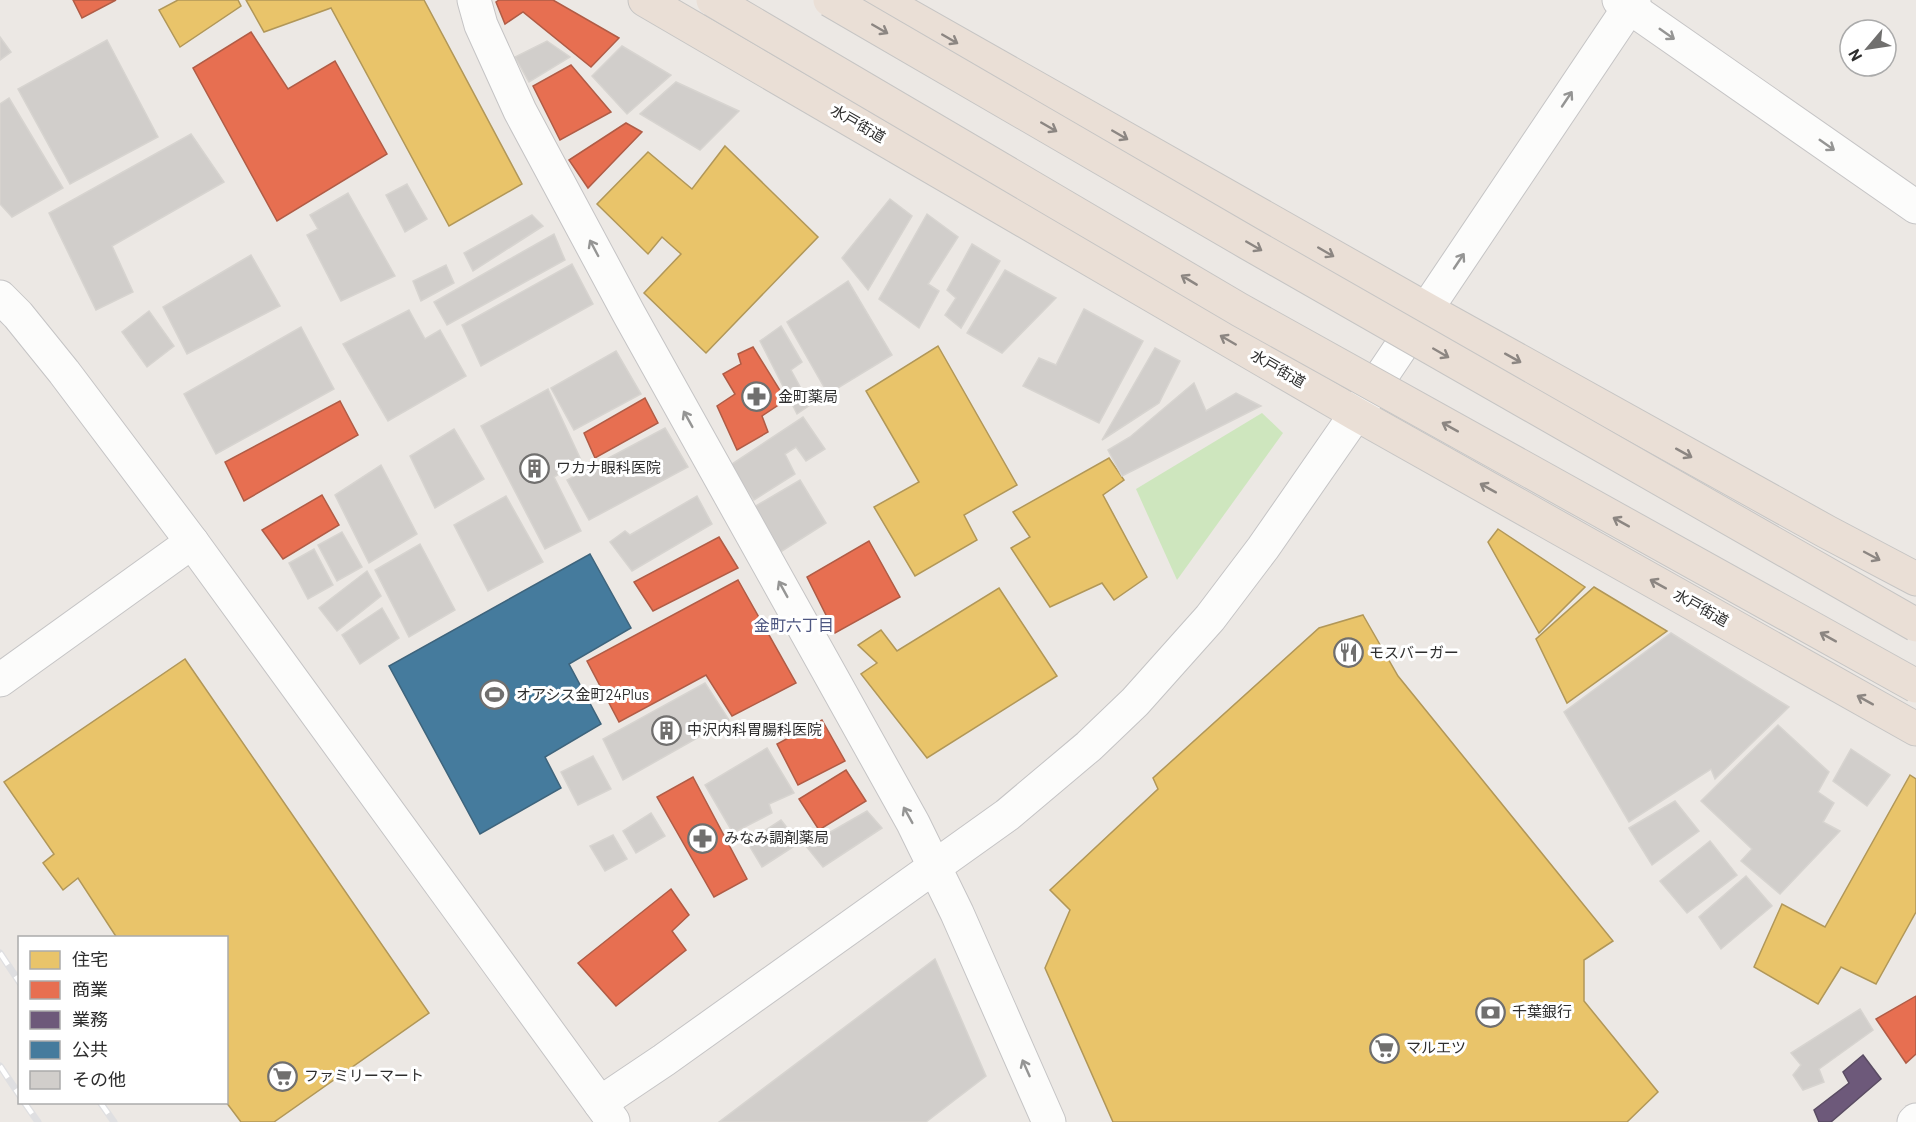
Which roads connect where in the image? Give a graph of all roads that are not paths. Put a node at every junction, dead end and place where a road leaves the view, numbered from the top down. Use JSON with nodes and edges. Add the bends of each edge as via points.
{"nodes":[{"id":1,"x":474,"y":0,"type":"edge"},
{"id":2,"x":645,"y":0,"type":"edge"},
{"id":3,"x":713,"y":0,"type":"edge"},
{"id":4,"x":830,"y":0,"type":"edge"},
{"id":5,"x":881,"y":0,"type":"edge"},
{"id":6,"x":1627,"y":2,"type":"edge"},
{"id":7,"x":1916,"y":207,"type":"edge"},
{"id":8,"x":0,"y":297,"type":"edge"},
{"id":9,"x":1426,"y":309,"type":"junction"},
{"id":10,"x":1356,"y":414,"type":"junction"},
{"id":11,"x":192,"y":542,"type":"junction"},
{"id":12,"x":1916,"y":579,"type":"edge"},
{"id":13,"x":1916,"y":625,"type":"edge"},
{"id":14,"x":0,"y":680,"type":"edge"},
{"id":15,"x":1916,"y":686,"type":"edge"},
{"id":16,"x":1916,"y":729,"type":"edge"},
{"id":17,"x":934,"y":867,"type":"junction"},
{"id":18,"x":607,"y":1113,"type":"edge"},
{"id":19,"x":1049,"y":1122,"type":"edge"}],
"edges":[{"from":17,"to":1,"type":"street","one_way":true,"via":[[520,111],[481,25]]},
{"from":10,"to":2,"type":"highway","name":"水戸街道","one_way":true},
{"from":15,"to":3,"type":"highway","one_way":true,"bridge":true,"via":[[1240,310]]},
{"from":4,"to":13,"type":"highway","one_way":true,"bridge":true},
{"from":5,"to":9,"type":"highway","one_way":true},
{"from":6,"to":7,"type":"street","one_way":true},
{"from":9,"to":6,"type":"street","one_way":true},
{"from":8,"to":11,"type":"street","via":[[70,381]]},
{"from":9,"to":10,"type":"street"},
{"from":9,"to":12,"type":"highway","one_way":true},
{"from":16,"to":10,"type":"highway","name":"水戸街道","one_way":true},
{"from":10,"to":17,"type":"street","via":[[1210,618],[1135,702],[1007,815]]},
{"from":11,"to":14,"type":"street"},
{"from":11,"to":18,"type":"street"},
{"from":17,"to":18,"type":"street"},
{"from":19,"to":17,"type":"street","one_way":true}]}
